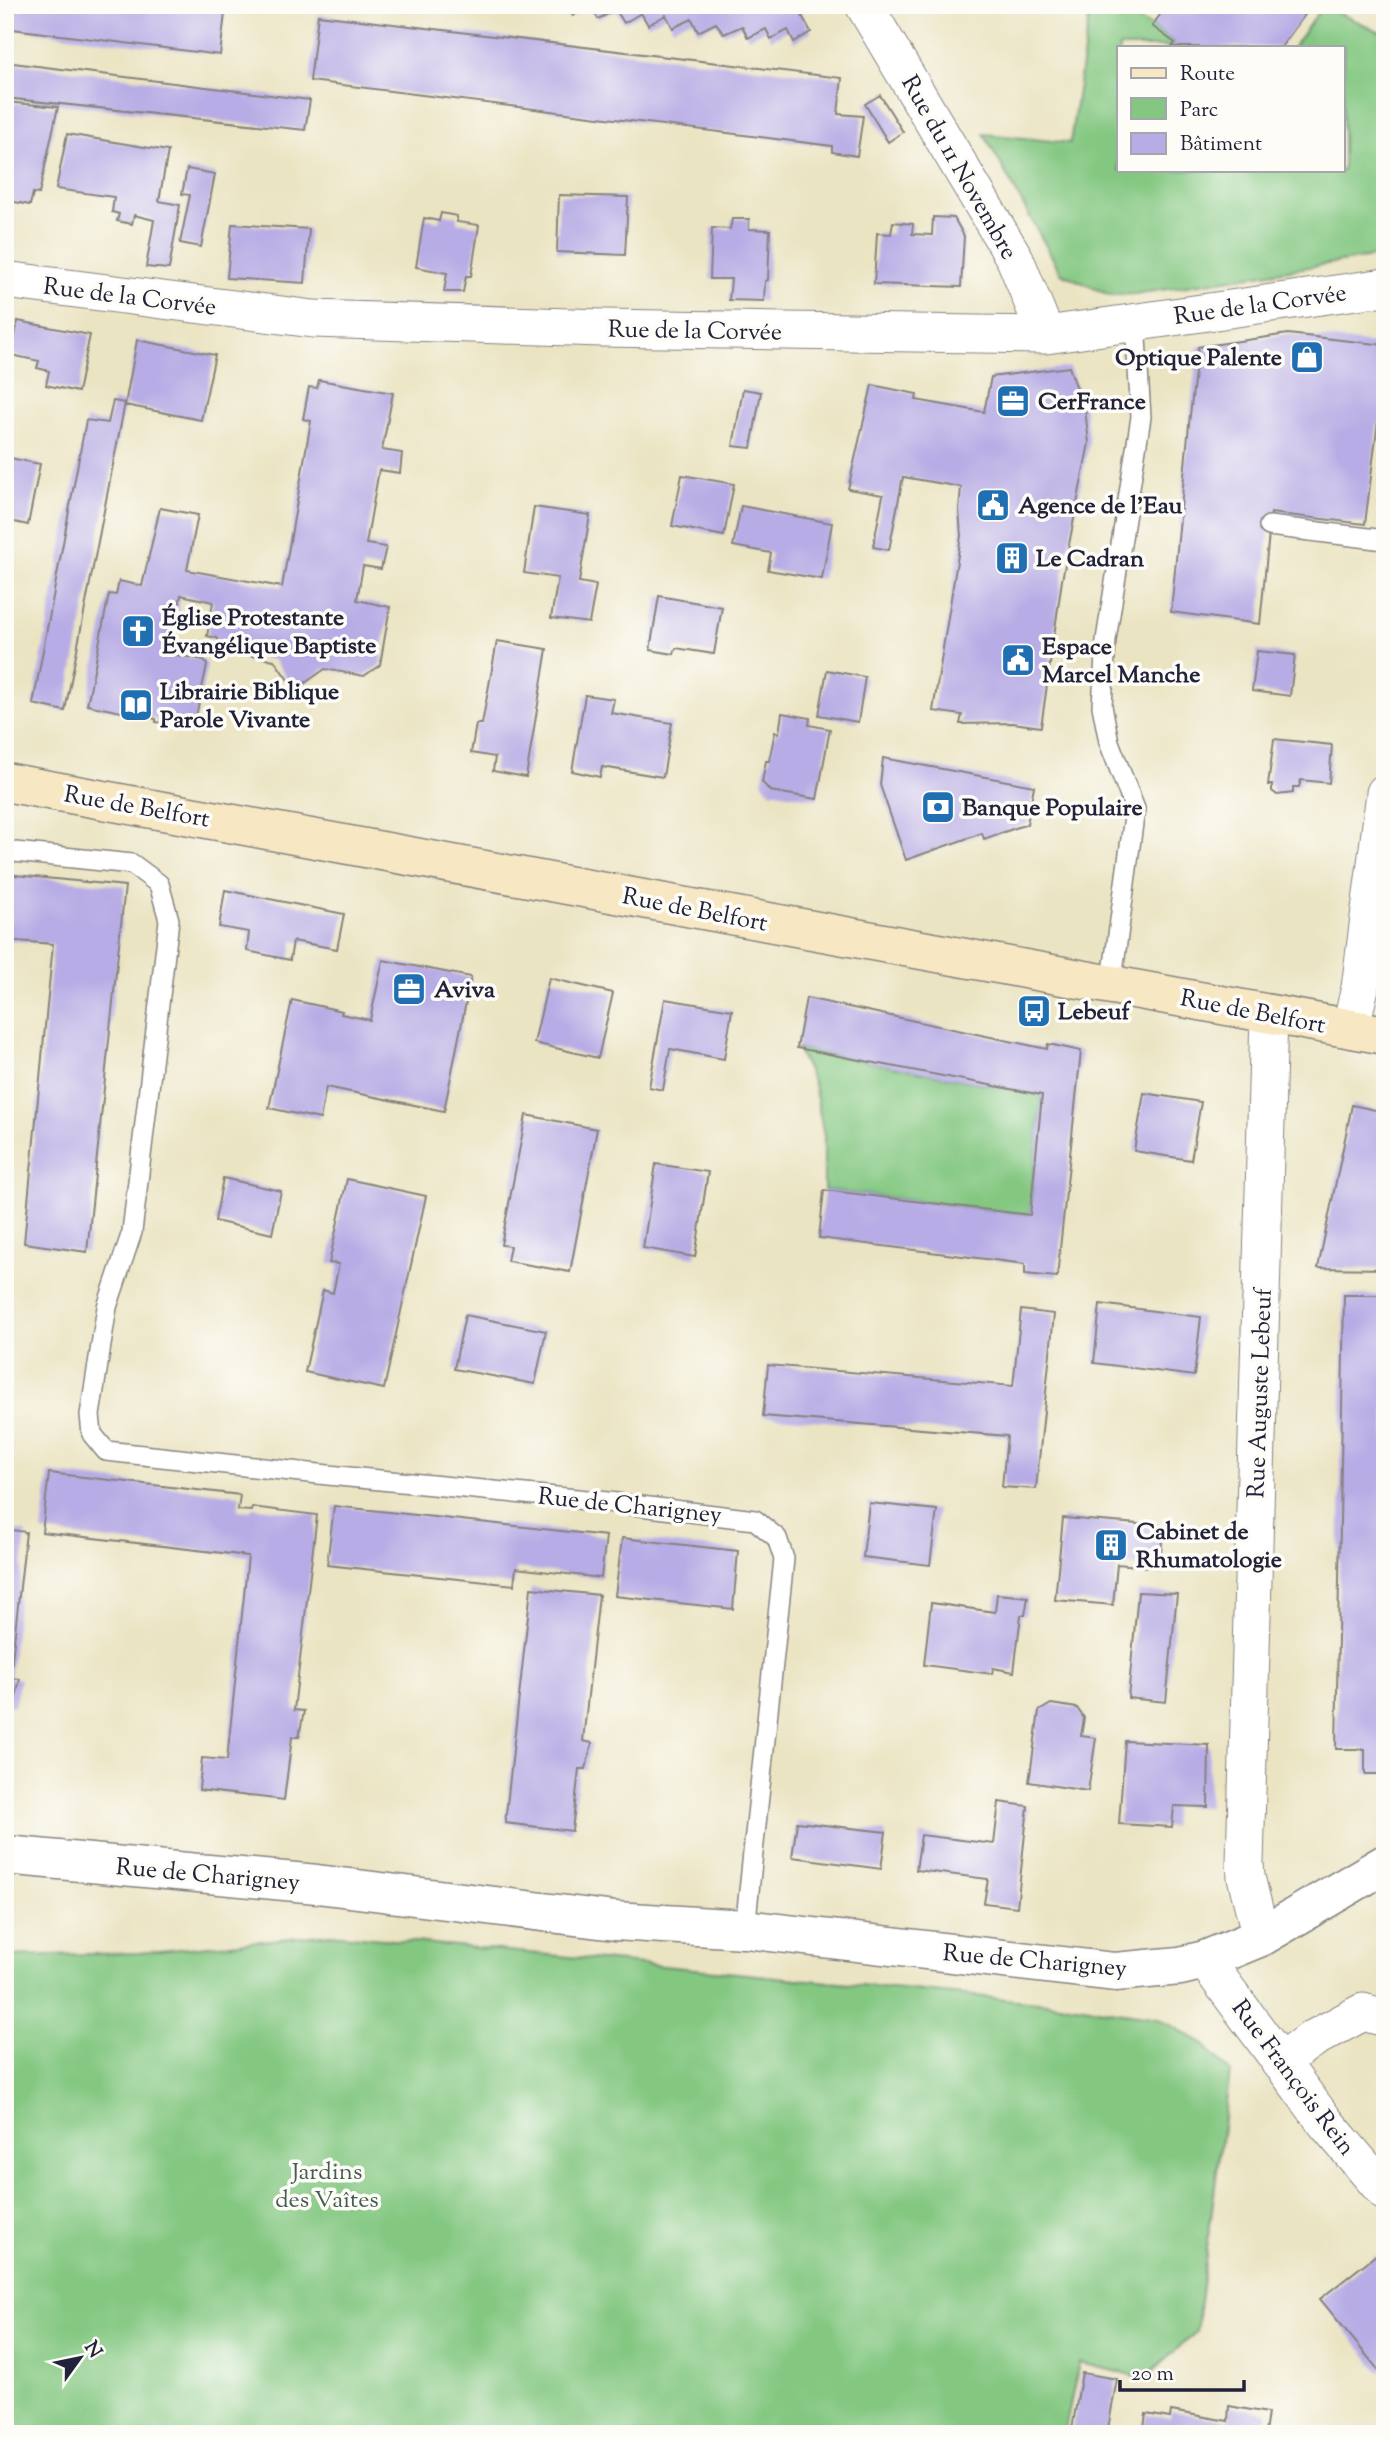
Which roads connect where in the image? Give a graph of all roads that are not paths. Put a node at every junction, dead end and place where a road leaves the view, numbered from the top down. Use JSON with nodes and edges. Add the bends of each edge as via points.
{"nodes":[{"id":1,"x":864,"y":5,"type":"edge"},
{"id":2,"x":5,"y":280,"type":"edge"},
{"id":3,"x":1385,"y":287,"type":"edge"},
{"id":4,"x":1135,"y":322,"type":"junction"},
{"id":5,"x":1046,"y":335,"type":"junction"},
{"id":6,"x":1269,"y":526,"type":"dead end"},
{"id":7,"x":1385,"y":540,"type":"edge"},
{"id":8,"x":5,"y":782,"type":"edge"},
{"id":9,"x":1385,"y":793,"type":"edge"},
{"id":10,"x":5,"y":851,"type":"edge"},
{"id":11,"x":1111,"y":987,"type":"junction"},
{"id":12,"x":1269,"y":1016,"type":"junction"},
{"id":13,"x":1367,"y":1032,"type":"edge"},
{"id":14,"x":5,"y":1855,"type":"edge"},
{"id":15,"x":1385,"y":1864,"type":"edge"},
{"id":16,"x":745,"y":1929,"type":"junction"},
{"id":17,"x":1261,"y":1937,"type":"junction"},
{"id":18,"x":1205,"y":1960,"type":"junction"},
{"id":19,"x":1385,"y":2018,"type":"edge"},
{"id":20,"x":1279,"y":2062,"type":"junction"},
{"id":21,"x":1385,"y":2192,"type":"edge"}],
"edges":[{"from":1,"to":5,"type":"street","name":"Rue du 11 Novembre","via":[[1015,259]]},
{"from":2,"to":5,"type":"street","name":"Rue de la Corvée","via":[[313,319]]},
{"from":3,"to":4,"type":"street","name":"Rue de la Corvée"},
{"from":4,"to":5,"type":"street","name":"Rue de la Corvée"},
{"from":4,"to":11,"type":"lane","via":[[1141,417],[1106,640],[1102,706],[1109,742],[1135,808]]},
{"from":6,"to":7,"type":"lane"},
{"from":8,"to":11,"type":"main road","name":"Rue de Belfort"},
{"from":9,"to":13,"type":"street","via":[[1360,988]]},
{"from":10,"to":16,"type":"lane","name":"Rue de Charigney","via":[[132,864],[159,884],[169,920],[132,1232],[107,1307],[90,1415],[92,1434],[106,1451],[755,1520],[777,1538],[784,1559]]},
{"from":11,"to":12,"type":"main road","name":"Rue de Belfort"},
{"from":12,"to":13,"type":"main road","name":"Rue de Belfort"},
{"from":12,"to":17,"type":"street","name":"Rue Auguste Lebeuf","via":[[1245,1863]]},
{"from":14,"to":16,"type":"street","name":"Rue de Charigney","via":[[317,1884],[615,1921]]},
{"from":15,"to":17,"type":"street","name":"Rue de Charigney"},
{"from":16,"to":18,"type":"street","name":"Rue de Charigney","via":[[1115,1972]]},
{"from":17,"to":18,"type":"street","name":"Rue de Charigney"},
{"from":18,"to":20,"type":"street","name":"Rue François Rein"},
{"from":19,"to":20,"type":"street","via":[[1363,2012]]},
{"from":20,"to":21,"type":"street","name":"Rue François Rein"}]}
